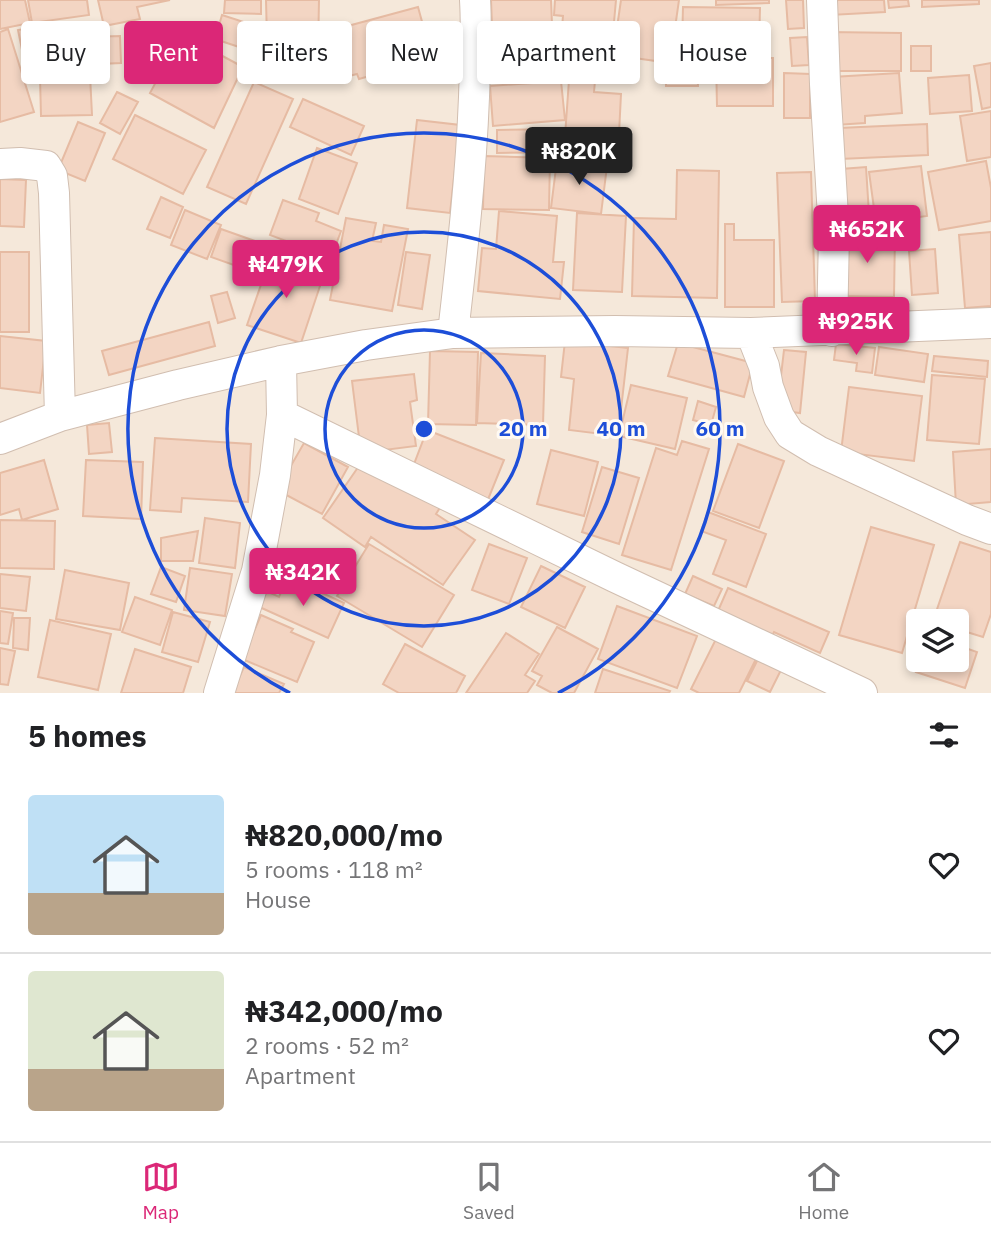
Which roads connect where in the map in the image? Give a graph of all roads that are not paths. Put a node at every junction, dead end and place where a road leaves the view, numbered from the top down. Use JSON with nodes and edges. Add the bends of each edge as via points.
{"nodes":[{"id":1,"x":475,"y":0,"type":"edge"},
{"id":2,"x":822,"y":0,"type":"edge"},
{"id":3,"x":0,"y":164,"type":"edge"},
{"id":4,"x":991,"y":323,"type":"edge"},
{"id":5,"x":832,"y":331,"type":"junction"},
{"id":6,"x":453,"y":333,"type":"junction"},
{"id":7,"x":751,"y":333,"type":"junction"},
{"id":8,"x":281,"y":361,"type":"junction"},
{"id":9,"x":282,"y":415,"type":"junction"},
{"id":10,"x":60,"y":416,"type":"junction"},
{"id":11,"x":0,"y":439,"type":"edge"},
{"id":12,"x":991,"y":528,"type":"edge"},
{"id":13,"x":219,"y":693,"type":"edge"},
{"id":14,"x":862,"y":693,"type":"edge"}],
"edges":[{"from":1,"to":6,"type":"street","via":[[473,127]]},
{"from":2,"to":5,"type":"street","via":[[834,233]]},
{"from":3,"to":10,"type":"street","via":[[46,166],[52,176]]},
{"from":4,"to":5,"type":"street"},
{"from":5,"to":7,"type":"street"},
{"from":6,"to":7,"type":"street"},
{"from":6,"to":8,"type":"street"},
{"from":7,"to":12,"type":"street","via":[[779,417],[790,434],[818,451]]},
{"from":8,"to":9,"type":"street"},
{"from":8,"to":10,"type":"street"},
{"from":9,"to":13,"type":"street","via":[[257,571]]},
{"from":9,"to":14,"type":"street"},
{"from":10,"to":11,"type":"street"}]}
